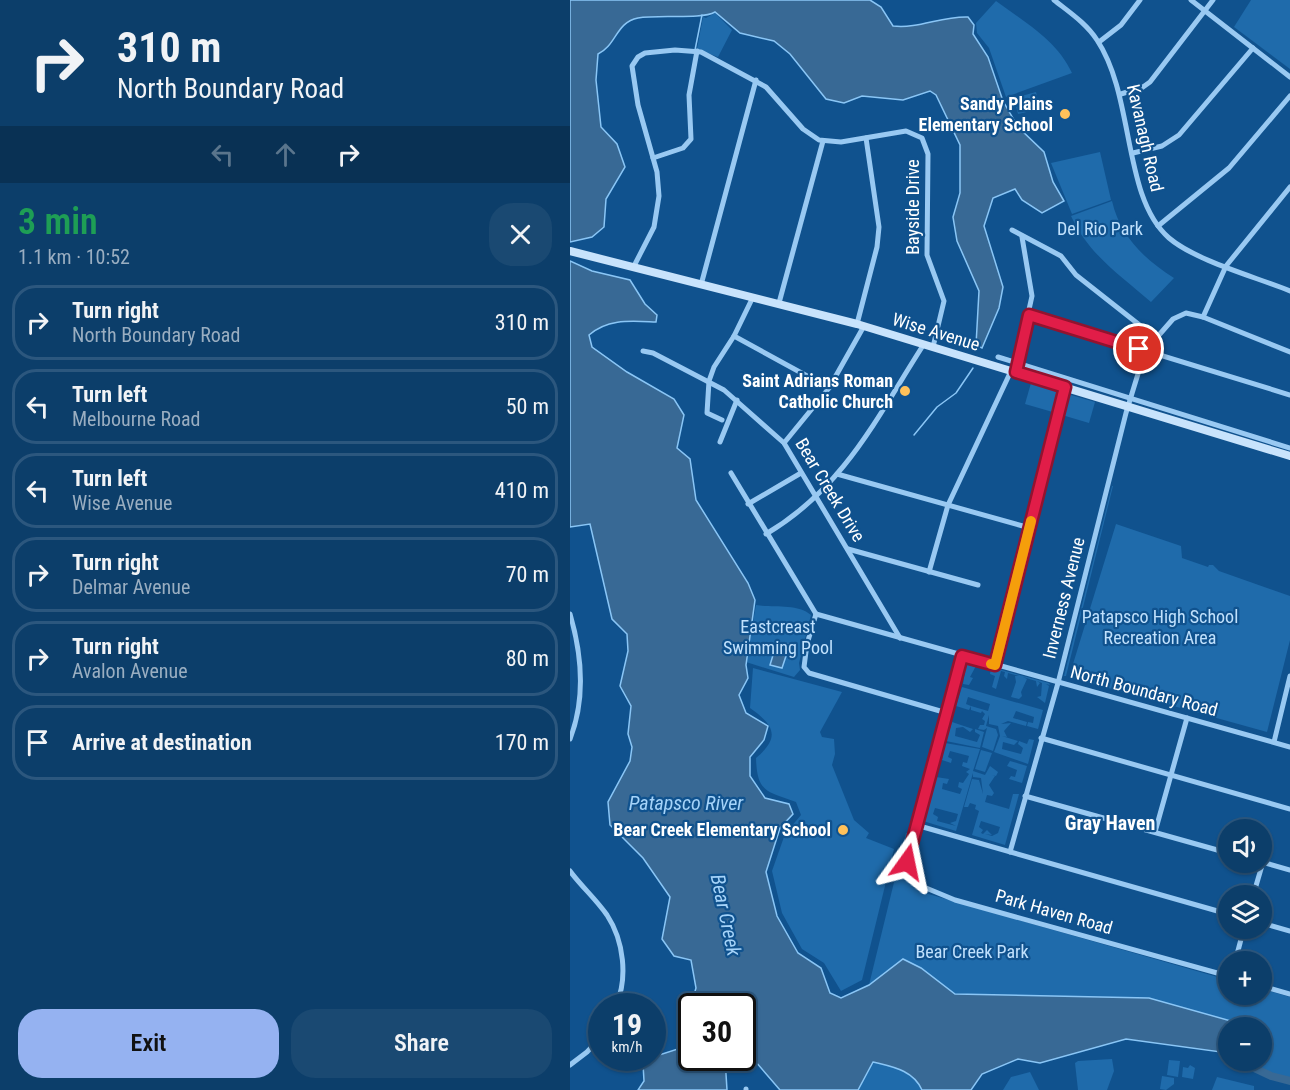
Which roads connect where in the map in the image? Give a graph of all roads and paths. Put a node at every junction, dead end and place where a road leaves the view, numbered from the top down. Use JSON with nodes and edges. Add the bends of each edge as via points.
{"nodes":[{"id":1,"x":1054,"y":0,"type":"edge"},
{"id":2,"x":1140,"y":0,"type":"edge"},
{"id":3,"x":1191,"y":0,"type":"edge"},
{"id":4,"x":1213,"y":0,"type":"edge"},
{"id":5,"x":1062,"y":3,"type":"edge"},
{"id":6,"x":1204,"y":11,"type":"junction"},
{"id":7,"x":1099,"y":42,"type":"junction"},
{"id":8,"x":1253,"y":48,"type":"junction"},
{"id":9,"x":697,"y":51,"type":"junction"},
{"id":10,"x":1290,"y":77,"type":"edge"},
{"id":11,"x":756,"y":80,"type":"junction"},
{"id":12,"x":1121,"y":94,"type":"junction"},
{"id":13,"x":1290,"y":96,"type":"edge"},
{"id":14,"x":866,"y":138,"type":"junction"},
{"id":15,"x":823,"y":141,"type":"junction"},
{"id":16,"x":1133,"y":153,"type":"junction"},
{"id":17,"x":653,"y":158,"type":"junction"},
{"id":18,"x":1290,"y":187,"type":"edge"},
{"id":19,"x":1158,"y":226,"type":"junction"},
{"id":20,"x":1012,"y":230,"type":"dead end"},
{"id":21,"x":1022,"y":237,"type":"junction"},
{"id":22,"x":570,"y":251,"type":"edge"},
{"id":23,"x":1226,"y":266,"type":"junction"},
{"id":24,"x":633,"y":268,"type":"junction"},
{"id":25,"x":701,"y":285,"type":"junction"},
{"id":26,"x":1290,"y":291,"type":"edge"},
{"id":27,"x":753,"y":297,"type":"junction"},
{"id":28,"x":779,"y":303,"type":"junction"},
{"id":29,"x":1029,"y":315,"type":"junction"},
{"id":30,"x":1203,"y":317,"type":"junction"},
{"id":31,"x":860,"y":325,"type":"junction"},
{"id":32,"x":734,"y":336,"type":"junction"},
{"id":33,"x":1156,"y":338,"type":"junction"},
{"id":34,"x":924,"y":344,"type":"junction"},
{"id":35,"x":933,"y":347,"type":"junction"},
{"id":36,"x":643,"y":351,"type":"dead end"},
{"id":37,"x":1145,"y":351,"type":"junction"},
{"id":38,"x":1290,"y":352,"type":"edge"},
{"id":39,"x":998,"y":357,"type":"dead end"},
{"id":40,"x":1018,"y":363,"type":"junction"},
{"id":41,"x":1013,"y":371,"type":"junction"},
{"id":42,"x":710,"y":381,"type":"junction"},
{"id":43,"x":1065,"y":387,"type":"junction"},
{"id":44,"x":829,"y":388,"type":"junction"},
{"id":45,"x":1290,"y":395,"type":"edge"},
{"id":46,"x":736,"y":400,"type":"junction"},
{"id":47,"x":1129,"y":402,"type":"junction"},
{"id":48,"x":722,"y":420,"type":"dead end"},
{"id":49,"x":720,"y":442,"type":"dead end"},
{"id":50,"x":784,"y":443,"type":"junction"},
{"id":51,"x":1290,"y":448,"type":"edge"},
{"id":52,"x":1290,"y":456,"type":"edge"},
{"id":53,"x":801,"y":472,"type":"junction"},
{"id":54,"x":731,"y":473,"type":"dead end"},
{"id":55,"x":837,"y":474,"type":"junction"},
{"id":56,"x":817,"y":498,"type":"junction"},
{"id":57,"x":748,"y":504,"type":"junction"},
{"id":58,"x":948,"y":505,"type":"junction"},
{"id":59,"x":1030,"y":528,"type":"junction"},
{"id":60,"x":766,"y":534,"type":"junction"},
{"id":61,"x":848,"y":549,"type":"junction"},
{"id":62,"x":929,"y":572,"type":"junction"},
{"id":63,"x":978,"y":585,"type":"dead end"},
{"id":64,"x":570,"y":614,"type":"edge"},
{"id":65,"x":816,"y":614,"type":"junction"},
{"id":66,"x":900,"y":638,"type":"junction"},
{"id":67,"x":962,"y":656,"type":"junction"},
{"id":68,"x":995,"y":665,"type":"junction"},
{"id":69,"x":1290,"y":675,"type":"edge"},
{"id":70,"x":1058,"y":683,"type":"junction"},
{"id":71,"x":947,"y":713,"type":"junction"},
{"id":72,"x":1187,"y":718,"type":"junction"},
{"id":73,"x":570,"y":738,"type":"edge"},
{"id":74,"x":1041,"y":738,"type":"junction"},
{"id":75,"x":1274,"y":742,"type":"junction"},
{"id":76,"x":1290,"y":747,"type":"edge"},
{"id":77,"x":1171,"y":776,"type":"junction"},
{"id":78,"x":1024,"y":796,"type":"junction"},
{"id":79,"x":1290,"y":809,"type":"edge"},
{"id":80,"x":915,"y":825,"type":"junction"},
{"id":81,"x":1155,"y":832,"type":"junction"},
{"id":82,"x":1218,"y":850,"type":"edge"},
{"id":83,"x":1010,"y":852,"type":"junction"},
{"id":84,"x":1272,"y":865,"type":"edge"},
{"id":85,"x":1290,"y":870,"type":"edge"},
{"id":86,"x":570,"y":871,"type":"edge"},
{"id":87,"x":1218,"y":911,"type":"edge"},
{"id":88,"x":1272,"y":926,"type":"edge"},
{"id":89,"x":1290,"y":932,"type":"edge"},
{"id":90,"x":1218,"y":973,"type":"edge"},
{"id":91,"x":1272,"y":989,"type":"edge"},
{"id":92,"x":619,"y":993,"type":"edge"},
{"id":93,"x":1290,"y":994,"type":"edge"},
{"id":94,"x":588,"y":1051,"type":"edge"},
{"id":95,"x":570,"y":1065,"type":"edge"}],
"edges":[{"from":1,"to":5,"type":"street","name":"Kavanagh Road"},
{"from":2,"to":7,"type":"street","via":[[1121,25]]},
{"from":3,"to":6,"type":"street"},
{"from":4,"to":6,"type":"street"},
{"from":5,"to":7,"type":"street","name":"Kavanagh Road"},
{"from":6,"to":8,"type":"street"},
{"from":6,"to":12,"type":"street","via":[[1150,82]]},
{"from":7,"to":12,"type":"street","name":"Kavanagh Road"},
{"from":8,"to":10,"type":"street"},
{"from":8,"to":16,"type":"street","via":[[1179,135],[1162,146]]},
{"from":9,"to":11,"type":"street"},
{"from":9,"to":17,"type":"street","via":[[689,95],[691,139],[683,148]]},
{"from":9,"to":17,"type":"street","via":[[649,52],[634,63],[636,97]]},
{"from":11,"to":15,"type":"street","via":[[807,133]]},
{"from":11,"to":25,"type":"street"},
{"from":12,"to":16,"type":"street","name":"Kavanagh Road"},
{"from":13,"to":19,"type":"street","via":[[1229,168]]},
{"from":14,"to":15,"type":"street","name":"Bayside Drive"},
{"from":14,"to":31,"type":"street","via":[[879,227]]},
{"from":14,"to":35,"type":"street","name":"Bayside Drive","via":[[910,131],[927,146],[927,255],[944,301]]},
{"from":15,"to":28,"type":"street"},
{"from":16,"to":19,"type":"street","name":"Kavanagh Road","via":[[1144,201]]},
{"from":17,"to":24,"type":"street","via":[[659,185],[658,211]]},
{"from":18,"to":23,"type":"street"},
{"from":19,"to":23,"type":"street","name":"Kavanagh Road","via":[[1183,248]]},
{"from":20,"to":21,"type":"street"},
{"from":21,"to":29,"type":"street","via":[[1031,288]]},
{"from":21,"to":33,"type":"street","via":[[1061,256],[1076,275]]},
{"from":22,"to":24,"type":"main road","name":"Wise Avenue"},
{"from":23,"to":26,"type":"street","name":"Kavanagh Road"},
{"from":23,"to":30,"type":"street"},
{"from":24,"to":25,"type":"main road","name":"Wise Avenue"},
{"from":25,"to":27,"type":"main road","name":"Wise Avenue"},
{"from":27,"to":28,"type":"main road","name":"Wise Avenue"},
{"from":27,"to":32,"type":"street"},
{"from":28,"to":31,"type":"main road","name":"Wise Avenue"},
{"from":29,"to":37,"type":"street"},
{"from":29,"to":40,"type":"street"},
{"from":30,"to":33,"type":"street","via":[[1180,314]]},
{"from":30,"to":38,"type":"street"},
{"from":31,"to":34,"type":"main road","name":"Wise Avenue"},
{"from":31,"to":44,"type":"street"},
{"from":32,"to":42,"type":"street","via":[[717,361]]},
{"from":32,"to":44,"type":"street"},
{"from":33,"to":37,"type":"street"},
{"from":34,"to":35,"type":"main road","name":"Wise Avenue"},
{"from":34,"to":55,"type":"street","via":[[880,418]]},
{"from":35,"to":41,"type":"main road","name":"Wise Avenue"},
{"from":36,"to":42,"type":"street","name":"Bear Creek Drive"},
{"from":37,"to":45,"type":"street"},
{"from":37,"to":47,"type":"street","name":"Inverness Avenue"},
{"from":39,"to":40,"type":"street","name":"Wise Avenue"},
{"from":40,"to":41,"type":"street"},
{"from":40,"to":47,"type":"street","name":"Wise Avenue"},
{"from":41,"to":43,"type":"main road","name":"Wise Avenue"},
{"from":41,"to":58,"type":"street"},
{"from":42,"to":46,"type":"street","name":"Bear Creek Drive"},
{"from":42,"to":48,"type":"street","via":[[707,413]]},
{"from":43,"to":47,"type":"main road","name":"Wise Avenue"},
{"from":43,"to":59,"type":"street"},
{"from":44,"to":50,"type":"street"},
{"from":46,"to":49,"type":"street"},
{"from":46,"to":50,"type":"street","name":"Bear Creek Drive"},
{"from":47,"to":51,"type":"street","name":"Wise Avenue"},
{"from":47,"to":52,"type":"main road","name":"Wise Avenue"},
{"from":47,"to":70,"type":"street","name":"Inverness Avenue"},
{"from":50,"to":53,"type":"street","name":"Bear Creek Drive"},
{"from":53,"to":56,"type":"street","name":"Bear Creek Drive"},
{"from":53,"to":57,"type":"street"},
{"from":54,"to":57,"type":"street"},
{"from":55,"to":56,"type":"street"},
{"from":55,"to":58,"type":"street"},
{"from":56,"to":60,"type":"street"},
{"from":56,"to":61,"type":"street","name":"Bear Creek Drive"},
{"from":57,"to":60,"type":"street"},
{"from":58,"to":59,"type":"street"},
{"from":58,"to":62,"type":"street"},
{"from":59,"to":68,"type":"street"},
{"from":60,"to":65,"type":"street"},
{"from":61,"to":62,"type":"street"},
{"from":61,"to":66,"type":"street","name":"Bear Creek Drive"},
{"from":62,"to":63,"type":"street"},
{"from":64,"to":73,"type":"street","via":[[579,654],[581,692]]},
{"from":65,"to":66,"type":"street","name":"North Boundary Road"},
{"from":65,"to":71,"type":"street","via":[[804,658],[804,668],[809,673]]},
{"from":66,"to":67,"type":"street","name":"North Boundary Road"},
{"from":67,"to":68,"type":"street","name":"North Boundary Road"},
{"from":67,"to":71,"type":"street","name":"Park Haven Road"},
{"from":68,"to":70,"type":"street","name":"North Boundary Road"},
{"from":69,"to":75,"type":"street"},
{"from":70,"to":72,"type":"street","name":"North Boundary Road"},
{"from":70,"to":74,"type":"street","name":"Inverness Avenue"},
{"from":71,"to":80,"type":"street","name":"Park Haven Road"},
{"from":72,"to":75,"type":"street","name":"North Boundary Road"},
{"from":72,"to":77,"type":"street"},
{"from":74,"to":77,"type":"street"},
{"from":74,"to":78,"type":"street","name":"Inverness Avenue"},
{"from":75,"to":76,"type":"street","name":"North Boundary Road"},
{"from":77,"to":79,"type":"street"},
{"from":77,"to":81,"type":"street"},
{"from":78,"to":81,"type":"street"},
{"from":78,"to":83,"type":"street","name":"Inverness Avenue"},
{"from":80,"to":83,"type":"street"},
{"from":80,"to":90,"type":"street","name":"Park Haven Road","via":[[907,869],[920,888]]},
{"from":81,"to":82,"type":"street"},
{"from":83,"to":87,"type":"street"},
{"from":84,"to":85,"type":"street"},
{"from":86,"to":92,"type":"street","via":[[603,910],[616,934],[623,972]]},
{"from":88,"to":89,"type":"street"},
{"from":91,"to":93,"type":"street"},
{"from":94,"to":95,"type":"street"}]}
